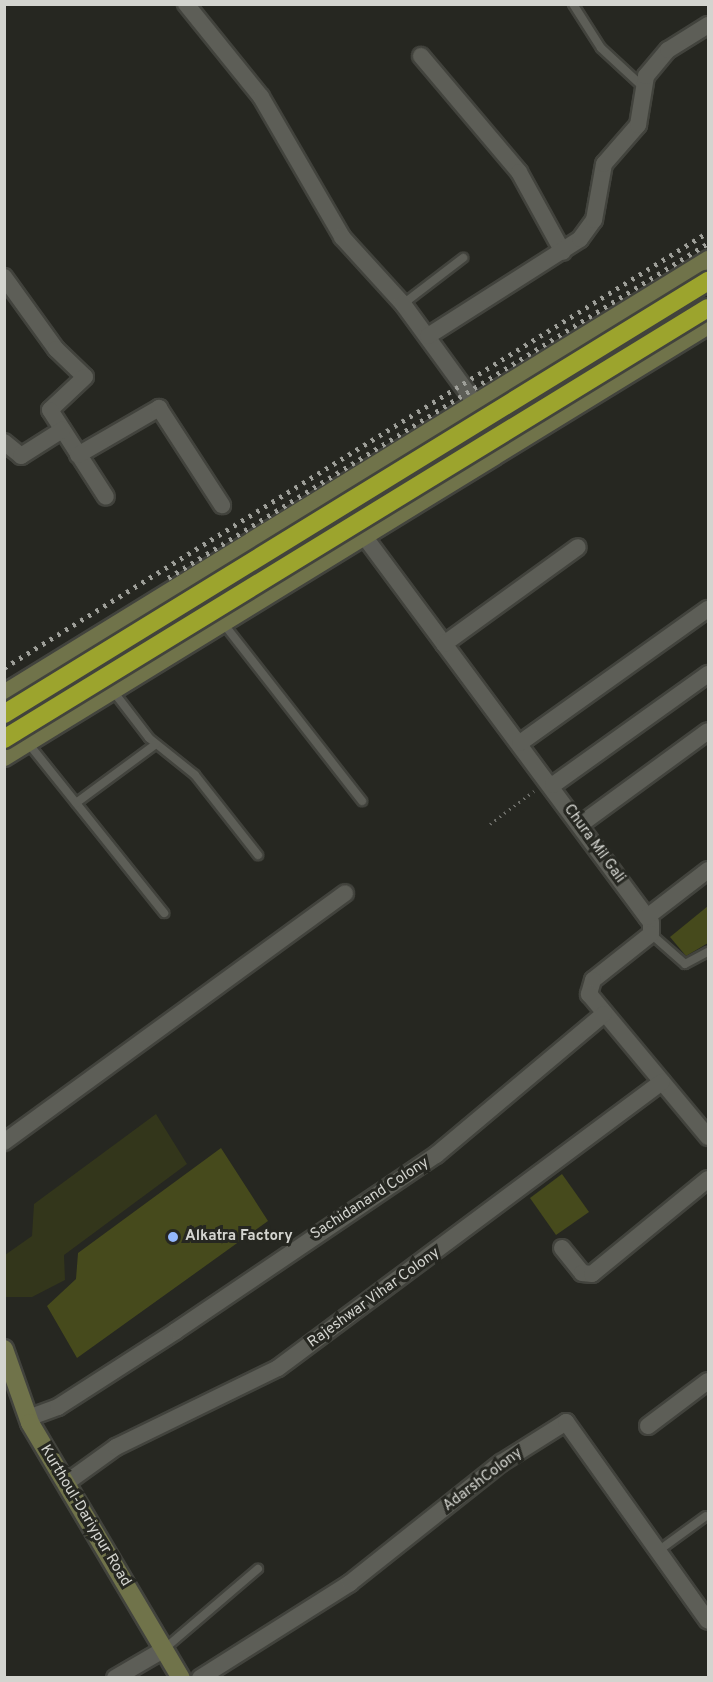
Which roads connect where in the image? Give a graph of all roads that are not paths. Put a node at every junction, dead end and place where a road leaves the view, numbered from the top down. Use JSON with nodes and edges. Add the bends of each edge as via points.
{"nodes":[{"id":1,"x":186,"y":4,"type":"edge"},
{"id":2,"x":573,"y":4,"type":"edge"},
{"id":3,"x":708,"y":25,"type":"edge"},
{"id":4,"x":421,"y":56,"type":"dead end"},
{"id":5,"x":642,"y":86,"type":"junction"},
{"id":6,"x":563,"y":252,"type":"junction"},
{"id":7,"x":463,"y":258,"type":"dead end"},
{"id":8,"x":708,"y":260,"type":"edge"},
{"id":9,"x":4,"y":277,"type":"edge"},
{"id":10,"x":674,"y":281,"type":"junction"},
{"id":11,"x":708,"y":281,"type":"edge"},
{"id":12,"x":403,"y":304,"type":"junction"},
{"id":13,"x":708,"y":308,"type":"edge"},
{"id":14,"x":706,"y":326,"type":"edge"},
{"id":15,"x":428,"y":336,"type":"junction"},
{"id":16,"x":476,"y":404,"type":"junction"},
{"id":17,"x":62,"y":430,"type":"junction"},
{"id":18,"x":4,"y":442,"type":"edge"},
{"id":19,"x":78,"y":455,"type":"junction"},
{"id":20,"x":105,"y":497,"type":"dead end"},
{"id":21,"x":222,"y":505,"type":"dead end"},
{"id":22,"x":294,"y":517,"type":"junction"},
{"id":23,"x":364,"y":536,"type":"junction"},
{"id":24,"x":578,"y":548,"type":"dead end"},
{"id":25,"x":321,"y":563,"type":"junction"},
{"id":26,"x":708,"y":609,"type":"edge"},
{"id":27,"x":223,"y":623,"type":"junction"},
{"id":28,"x":444,"y":644,"type":"junction"},
{"id":29,"x":708,"y":674,"type":"edge"},
{"id":30,"x":113,"y":691,"type":"junction"},
{"id":31,"x":4,"y":694,"type":"edge"},
{"id":32,"x":4,"y":714,"type":"edge"},
{"id":33,"x":708,"y":731,"type":"edge"},
{"id":34,"x":4,"y":740,"type":"edge"},
{"id":35,"x":28,"y":743,"type":"junction"},
{"id":36,"x":520,"y":743,"type":"junction"},
{"id":37,"x":156,"y":744,"type":"junction"},
{"id":38,"x":4,"y":758,"type":"edge"},
{"id":39,"x":551,"y":783,"type":"junction"},
{"id":40,"x":362,"y":801,"type":"dead end"},
{"id":41,"x":76,"y":803,"type":"junction"},
{"id":42,"x":580,"y":824,"type":"junction"},
{"id":43,"x":258,"y":855,"type":"dead end"},
{"id":44,"x":708,"y":870,"type":"edge"},
{"id":45,"x":345,"y":893,"type":"dead end"},
{"id":46,"x":164,"y":913,"type":"dead end"},
{"id":47,"x":647,"y":917,"type":"junction"},
{"id":48,"x":651,"y":934,"type":"junction"},
{"id":49,"x":708,"y":952,"type":"edge"},
{"id":50,"x":604,"y":1014,"type":"junction"},
{"id":51,"x":662,"y":1082,"type":"junction"},
{"id":52,"x":708,"y":1137,"type":"edge"},
{"id":53,"x":4,"y":1142,"type":"edge"},
{"id":54,"x":708,"y":1179,"type":"edge"},
{"id":55,"x":562,"y":1248,"type":"dead end"},
{"id":56,"x":4,"y":1349,"type":"edge"},
{"id":57,"x":708,"y":1381,"type":"edge"},
{"id":58,"x":28,"y":1418,"type":"junction"},
{"id":59,"x":648,"y":1426,"type":"dead end"},
{"id":60,"x":66,"y":1483,"type":"junction"},
{"id":61,"x":706,"y":1516,"type":"dead end"},
{"id":62,"x":658,"y":1551,"type":"junction"},
{"id":63,"x":258,"y":1569,"type":"dead end"},
{"id":64,"x":708,"y":1621,"type":"edge"},
{"id":65,"x":163,"y":1650,"type":"junction"},
{"id":66,"x":115,"y":1677,"type":"edge"},
{"id":67,"x":181,"y":1677,"type":"edge"},
{"id":68,"x":200,"y":1677,"type":"edge"}],
"edges":[{"from":1,"to":12,"type":"street","via":[[261,97],[338,231]]},
{"from":2,"to":5,"type":"lane","via":[[601,48]]},
{"from":3,"to":5,"type":"street","via":[[668,50]]},
{"from":4,"to":6,"type":"street","via":[[519,172]]},
{"from":5,"to":6,"type":"street","via":[[638,125],[604,164],[594,220]]},
{"from":6,"to":15,"type":"street"},
{"from":7,"to":12,"type":"lane"},
{"from":8,"to":10,"type":"street"},
{"from":9,"to":17,"type":"street","via":[[56,349],[85,377],[50,409]]},
{"from":10,"to":14,"type":"street"},
{"from":10,"to":16,"type":"street"},
{"from":11,"to":32,"type":"highway","bridge":true},
{"from":12,"to":15,"type":"street"},
{"from":13,"to":34,"type":"highway","bridge":true},
{"from":14,"to":23,"type":"street"},
{"from":15,"to":16,"type":"street"},
{"from":16,"to":22,"type":"street"},
{"from":17,"to":18,"type":"street","via":[[21,456]]},
{"from":17,"to":19,"type":"street"},
{"from":19,"to":20,"type":"street"},
{"from":19,"to":21,"type":"street","via":[[159,408]]},
{"from":22,"to":25,"type":"street"},
{"from":22,"to":31,"type":"street"},
{"from":23,"to":25,"type":"street"},
{"from":23,"to":28,"type":"street","name":"Chura Mil Gali"},
{"from":24,"to":28,"type":"street"},
{"from":25,"to":27,"type":"street"},
{"from":26,"to":36,"type":"street"},
{"from":27,"to":30,"type":"street"},
{"from":27,"to":40,"type":"lane"},
{"from":28,"to":36,"type":"street","name":"Chura Mil Gali"},
{"from":29,"to":39,"type":"street"},
{"from":30,"to":35,"type":"street"},
{"from":30,"to":37,"type":"lane"},
{"from":33,"to":42,"type":"street"},
{"from":35,"to":38,"type":"street"},
{"from":35,"to":41,"type":"lane"},
{"from":36,"to":39,"type":"street","name":"Chura Mil Gali"},
{"from":37,"to":41,"type":"lane"},
{"from":37,"to":43,"type":"lane","via":[[195,775]]},
{"from":39,"to":42,"type":"street","name":"Chura Mil Gali"},
{"from":41,"to":46,"type":"lane"},
{"from":42,"to":47,"type":"street","name":"Chura Mil Gali"},
{"from":44,"to":47,"type":"street"},
{"from":45,"to":53,"type":"street"},
{"from":47,"to":48,"type":"street","name":"Chura Mil Gali"},
{"from":48,"to":49,"type":"lane","via":[[685,964]]},
{"from":48,"to":50,"type":"street","via":[[590,985],[589,994]]},
{"from":50,"to":51,"type":"street"},
{"from":50,"to":58,"type":"street","name":"Sachidanand Colony","via":[[436,1155],[176,1332],[58,1407]]},
{"from":51,"to":52,"type":"street"},
{"from":51,"to":60,"type":"street","name":"Rajeshwar Vihar Colony","via":[[278,1368],[116,1447]]},
{"from":54,"to":55,"type":"street","via":[[592,1274],[582,1273]]},
{"from":56,"to":58,"type":"street","name":"Kurthoul-Dariypur Road"},
{"from":57,"to":59,"type":"street"},
{"from":58,"to":60,"type":"street","name":"Kurthoul-Dariypur Road"},
{"from":60,"to":65,"type":"street","name":"Kurthoul-Dariypur Road"},
{"from":61,"to":62,"type":"lane"},
{"from":62,"to":64,"type":"street","name":"AdarshColony"},
{"from":62,"to":68,"type":"street","name":"AdarshColony","via":[[566,1422],[501,1463],[350,1583]]},
{"from":63,"to":65,"type":"lane"},
{"from":65,"to":66,"type":"street"},
{"from":65,"to":67,"type":"street","name":"Kurthoul-Dariypur Road"}]}
